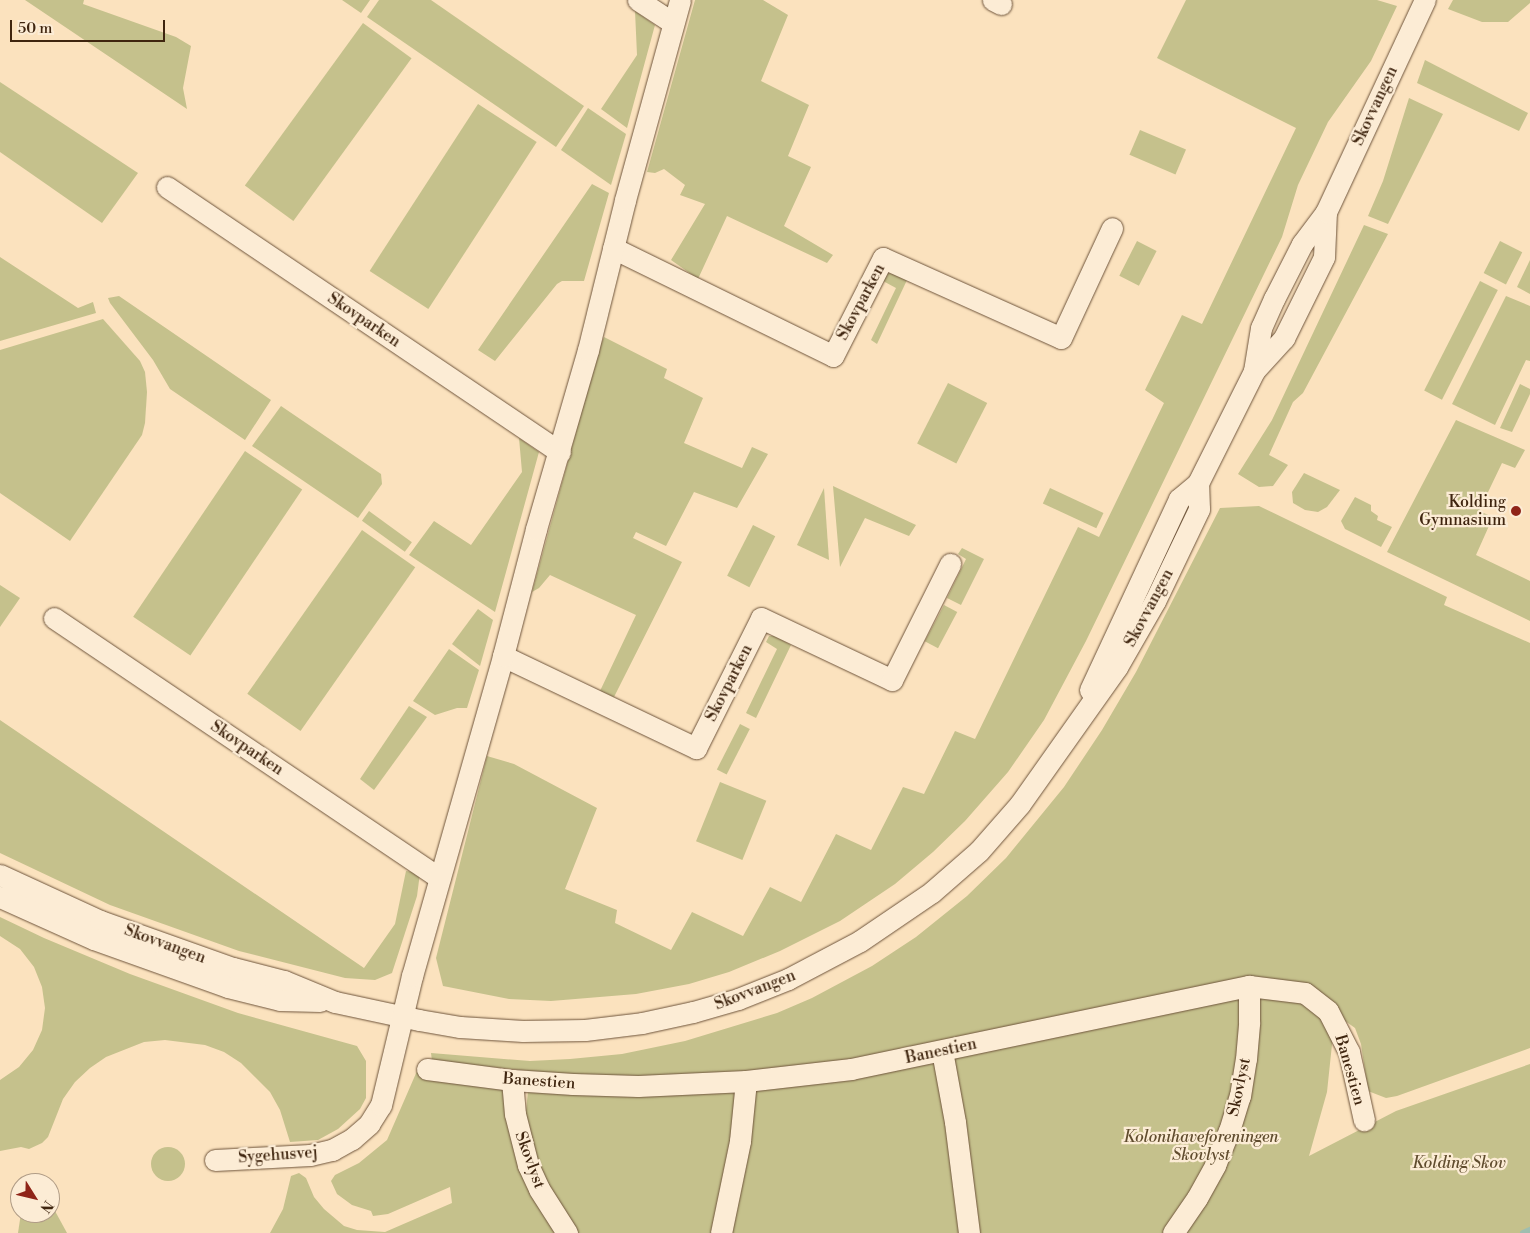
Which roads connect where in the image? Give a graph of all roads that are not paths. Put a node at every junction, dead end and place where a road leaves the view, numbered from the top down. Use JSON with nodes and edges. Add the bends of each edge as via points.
{"nodes":[{"id":1,"x":638,"y":0,"type":"edge"},
{"id":2,"x":680,"y":0,"type":"edge"},
{"id":3,"x":1425,"y":0,"type":"edge"},
{"id":4,"x":673,"y":23,"type":"junction"},
{"id":5,"x":167,"y":187,"type":"dead end"},
{"id":6,"x":1326,"y":212,"type":"junction"},
{"id":7,"x":1112,"y":228,"type":"dead end"},
{"id":8,"x":613,"y":248,"type":"junction"},
{"id":9,"x":1254,"y":371,"type":"junction"},
{"id":10,"x":560,"y":452,"type":"junction"},
{"id":11,"x":950,"y":564,"type":"dead end"},
{"id":12,"x":54,"y":618,"type":"dead end"},
{"id":13,"x":503,"y":656,"type":"junction"},
{"id":14,"x":0,"y":875,"type":"edge"},
{"id":15,"x":440,"y":878,"type":"junction"},
{"id":16,"x":0,"y":897,"type":"edge"},
{"id":17,"x":1248,"y":986,"type":"junction"},
{"id":18,"x":335,"y":1002,"type":"junction"},
{"id":19,"x":401,"y":1017,"type":"junction"},
{"id":20,"x":942,"y":1051,"type":"junction"},
{"id":21,"x":428,"y":1069,"type":"dead end"},
{"id":22,"x":512,"y":1080,"type":"junction"},
{"id":23,"x":746,"y":1081,"type":"junction"},
{"id":24,"x":1364,"y":1120,"type":"dead end"},
{"id":25,"x":215,"y":1160,"type":"dead end"},
{"id":26,"x":567,"y":1233,"type":"edge"},
{"id":27,"x":721,"y":1233,"type":"edge"},
{"id":28,"x":970,"y":1233,"type":"edge"},
{"id":29,"x":1173,"y":1233,"type":"edge"}],
"edges":[{"from":1,"to":4,"type":"street"},
{"from":2,"to":4,"type":"street"},
{"from":3,"to":6,"type":"street","name":"Skovvangen"},
{"from":4,"to":8,"type":"street"},
{"from":5,"to":10,"type":"street","name":"Skovparken"},
{"from":6,"to":9,"type":"street","name":"Skovvangen","via":[[1302,244],[1274,299],[1261,328]]},
{"from":6,"to":9,"type":"street","name":"Skovvangen","via":[[1324,257],[1284,338]]},
{"from":7,"to":8,"type":"street","name":"Skovparken","via":[[1061,338],[883,258],[832,356]]},
{"from":8,"to":10,"type":"street"},
{"from":9,"to":19,"type":"street","name":"Skovvangen","via":[[1198,483],[1179,499],[1076,722],[1020,804],[979,851],[932,892],[860,941],[788,979],[693,1012],[584,1030],[460,1027]]},
{"from":10,"to":13,"type":"street"},
{"from":11,"to":13,"type":"street","name":"Skovparken","via":[[892,680],[761,618],[696,748]]},
{"from":12,"to":15,"type":"street","name":"Skovparken"},
{"from":13,"to":15,"type":"street"},
{"from":14,"to":18,"type":"street","name":"Skovvangen","via":[[100,921]]},
{"from":15,"to":19,"type":"street"},
{"from":16,"to":18,"type":"street","name":"Skovvangen","via":[[94,939],[228,988],[280,1000]]},
{"from":17,"to":20,"type":"street","name":"Banestien"},
{"from":17,"to":24,"type":"street","name":"Banestien","via":[[1305,993],[1328,1011],[1349,1052]]},
{"from":17,"to":29,"type":"street","name":"Skovlyst","via":[[1249,1022],[1240,1096],[1215,1165]]},
{"from":18,"to":19,"type":"street","name":"Skovvangen"},
{"from":19,"to":25,"type":"street","name":"Sygehusvej","via":[[381,1105],[369,1124],[352,1139],[332,1150],[310,1156]]},
{"from":20,"to":23,"type":"street","name":"Banestien","via":[[851,1069]]},
{"from":20,"to":28,"type":"street"},
{"from":21,"to":22,"type":"street","name":"Banestien"},
{"from":22,"to":23,"type":"street","name":"Banestien","via":[[638,1086]]},
{"from":22,"to":26,"type":"street","name":"Skovlyst","via":[[515,1114],[528,1165],[538,1189]]},
{"from":23,"to":27,"type":"street","via":[[740,1141]]}]}
